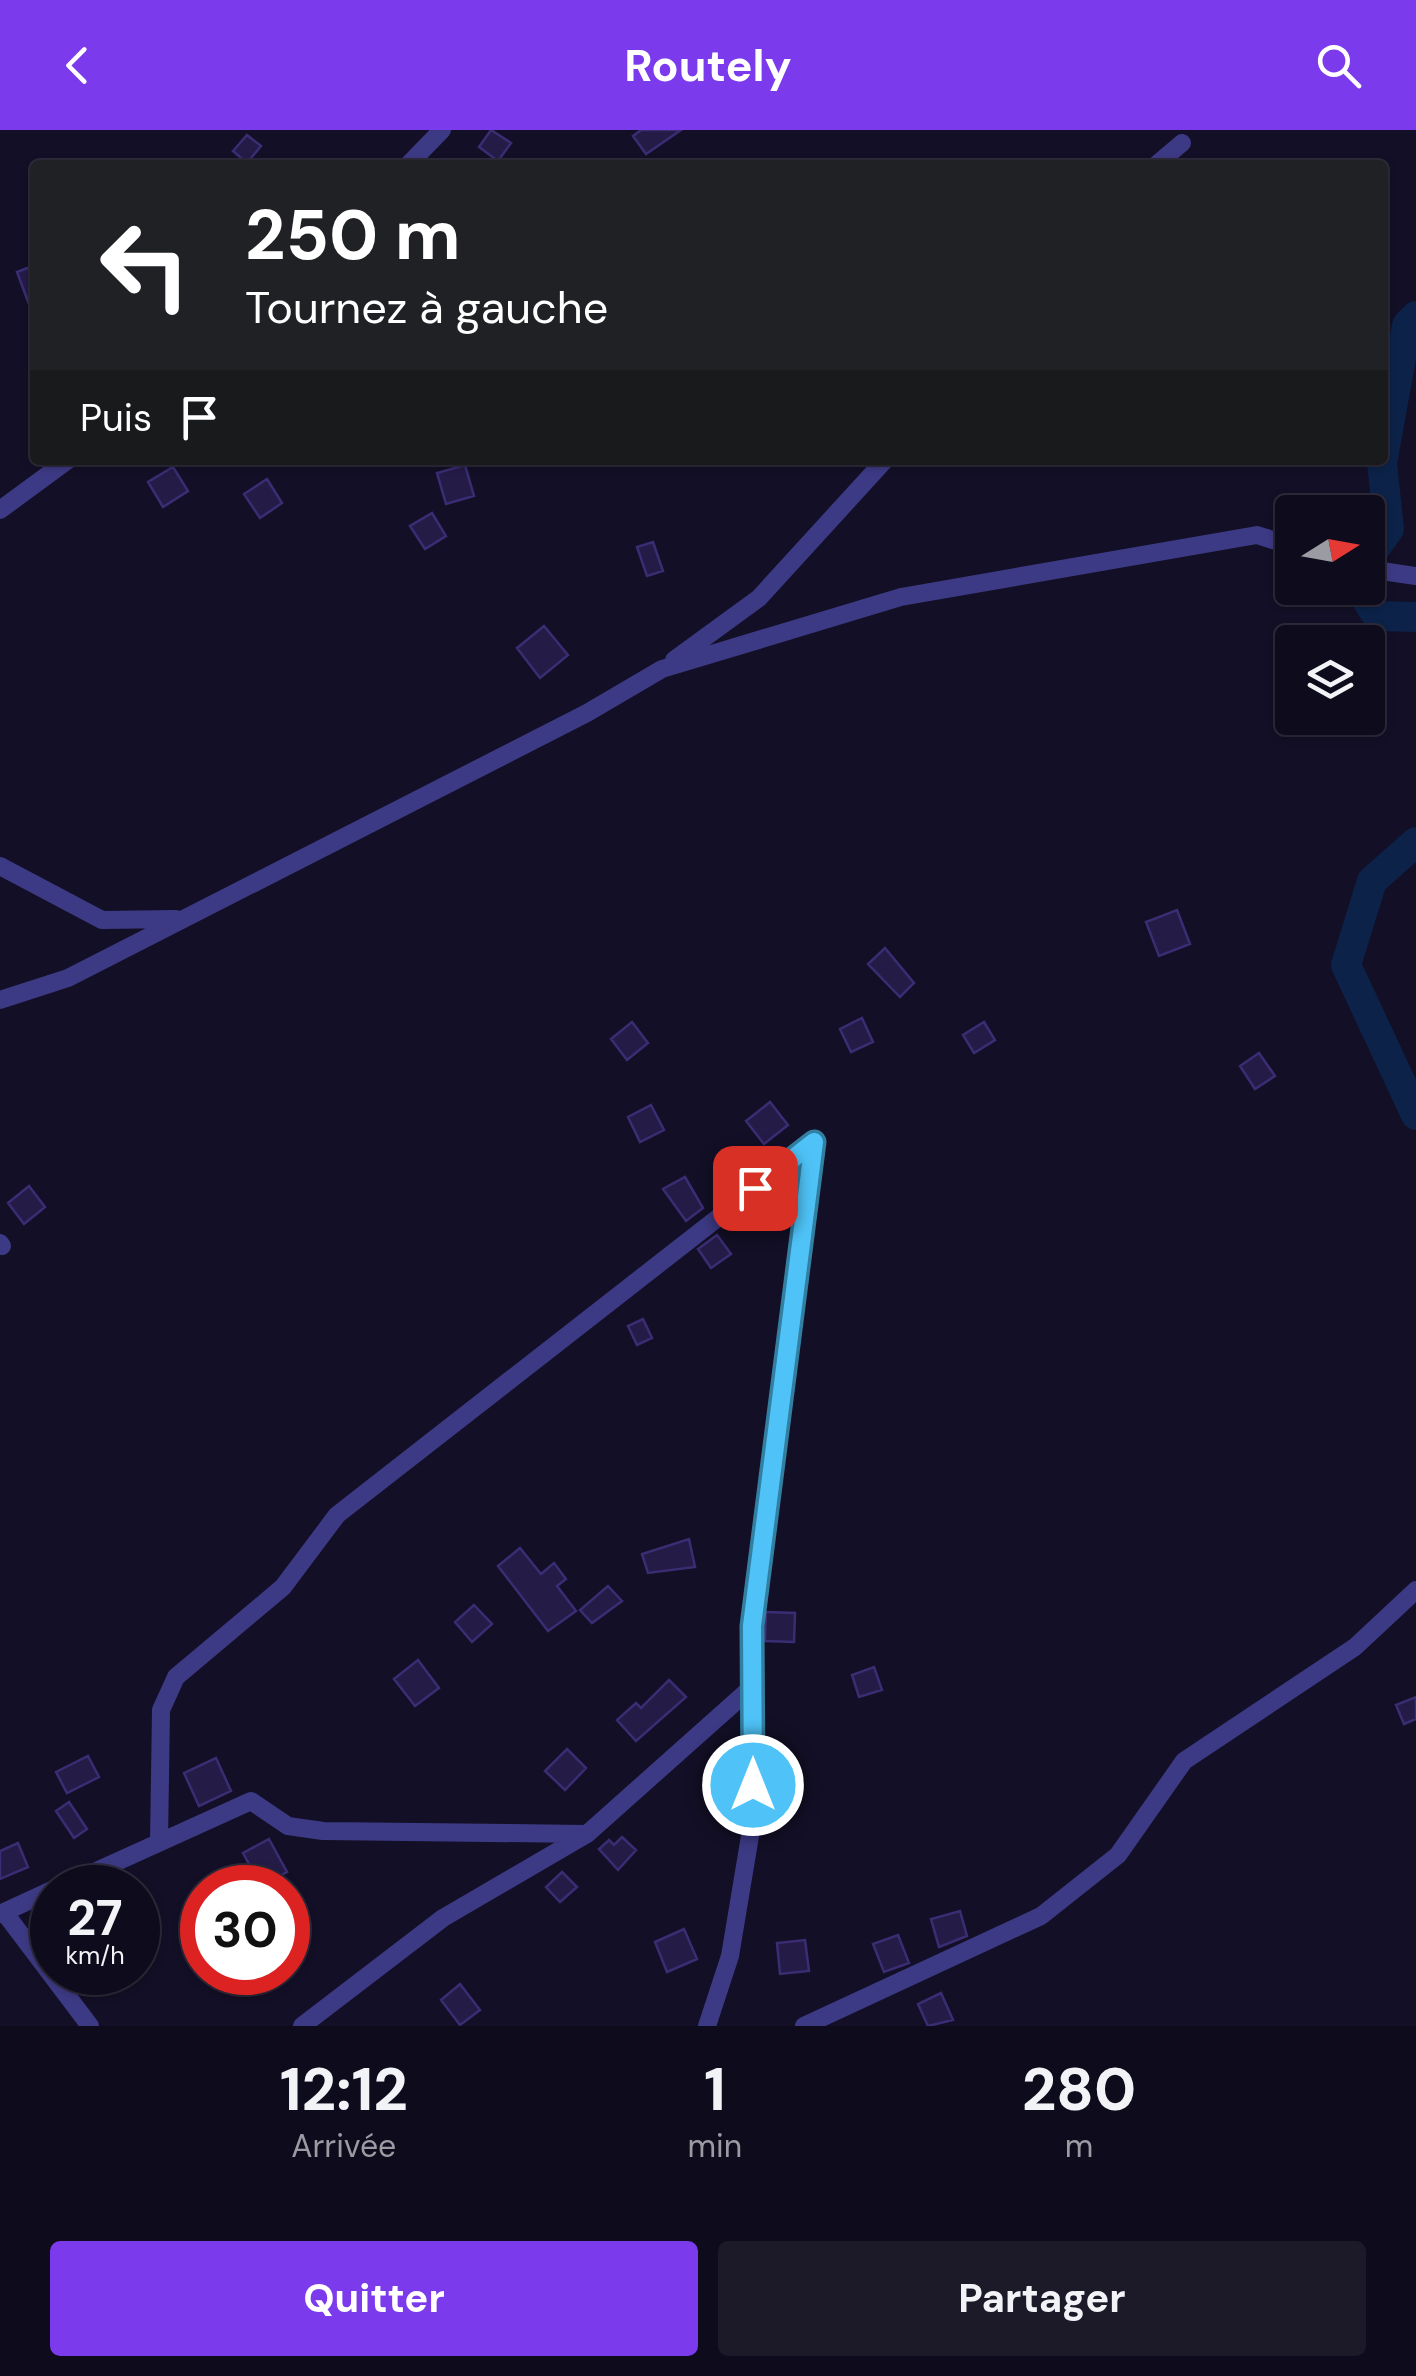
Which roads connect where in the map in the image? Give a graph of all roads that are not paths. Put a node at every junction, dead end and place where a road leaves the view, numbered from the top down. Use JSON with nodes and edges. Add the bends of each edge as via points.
{"nodes":[{"id":1,"x":442,"y":130,"type":"edge"},
{"id":2,"x":1182,"y":143,"type":"dead end"},
{"id":3,"x":413,"y":160,"type":"edge"},
{"id":4,"x":1162,"y":160,"type":"edge"},
{"id":5,"x":61,"y":465,"type":"edge"},
{"id":6,"x":881,"y":465,"type":"edge"},
{"id":7,"x":0,"y":510,"type":"edge"},
{"id":8,"x":1275,"y":540,"type":"edge"},
{"id":9,"x":1385,"y":572,"type":"edge"},
{"id":10,"x":1416,"y":576,"type":"edge"},
{"id":11,"x":662,"y":670,"type":"junction"},
{"id":12,"x":0,"y":866,"type":"edge"},
{"id":13,"x":183,"y":919,"type":"junction"},
{"id":14,"x":0,"y":1000,"type":"edge"},
{"id":15,"x":1416,"y":1590,"type":"edge"},
{"id":16,"x":752,"y":1687,"type":"junction"},
{"id":17,"x":587,"y":1834,"type":"junction"},
{"id":18,"x":160,"y":1842,"type":"junction"},
{"id":19,"x":109,"y":1865,"type":"edge"},
{"id":20,"x":30,"y":1901,"type":"edge"},
{"id":21,"x":2,"y":1913,"type":"edge"},
{"id":22,"x":90,"y":2026,"type":"edge"},
{"id":23,"x":302,"y":2026,"type":"edge"},
{"id":24,"x":707,"y":2026,"type":"edge"},
{"id":25,"x":804,"y":2026,"type":"edge"}],
"edges":[{"from":1,"to":3,"type":"street"},
{"from":2,"to":4,"type":"street"},
{"from":5,"to":7,"type":"street"},
{"from":6,"to":11,"type":"street","via":[[760,598]]},
{"from":8,"to":11,"type":"street","via":[[1258,534],[900,597]]},
{"from":9,"to":10,"type":"street"},
{"from":11,"to":13,"type":"street"},
{"from":12,"to":13,"type":"street","via":[[102,920]]},
{"from":13,"to":14,"type":"street","via":[[68,978]]},
{"from":15,"to":25,"type":"street","via":[[1355,1647],[1184,1760],[1118,1855],[1040,1916]]},
{"from":16,"to":17,"type":"street"},
{"from":16,"to":18,"type":"street","via":[[752,1626],[814,1142],[336,1515],[282,1586],[176,1677],[161,1710]]},
{"from":16,"to":24,"type":"street","via":[[753,1818],[730,1956]]},
{"from":17,"to":18,"type":"street","via":[[323,1831],[288,1826],[250,1801]]},
{"from":17,"to":23,"type":"street","via":[[443,1918]]},
{"from":18,"to":19,"type":"street"},
{"from":20,"to":21,"type":"street"},
{"from":21,"to":22,"type":"street"}]}
